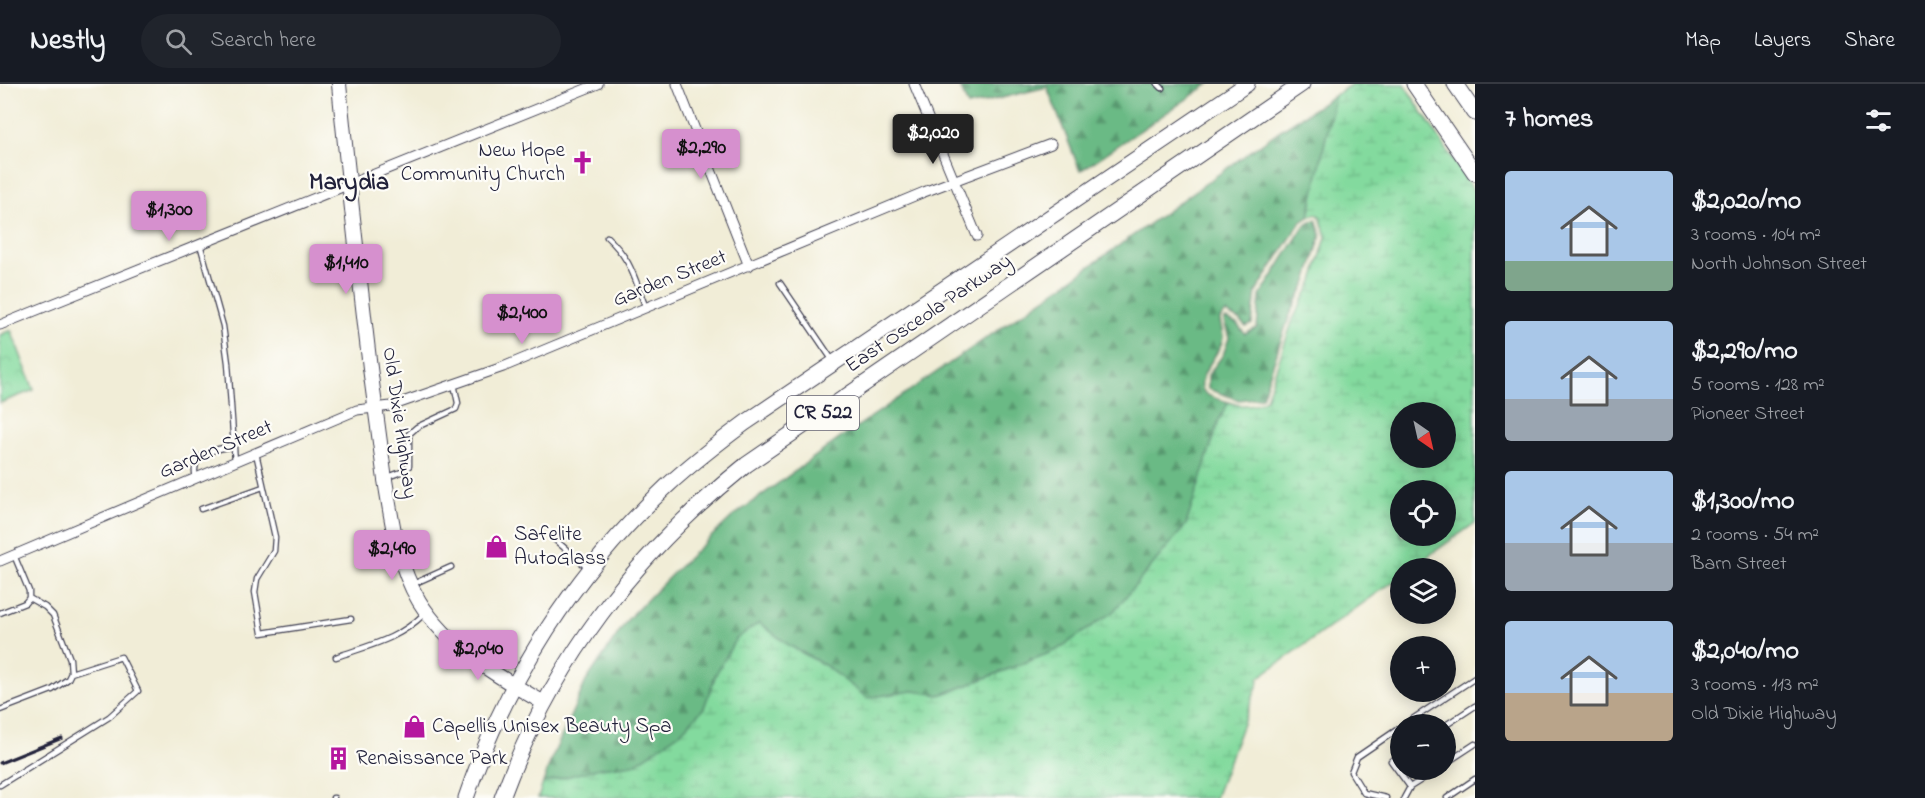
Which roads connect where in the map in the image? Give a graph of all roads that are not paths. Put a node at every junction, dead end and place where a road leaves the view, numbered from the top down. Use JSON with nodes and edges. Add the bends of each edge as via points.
{"nodes":[{"id":1,"x":339,"y":84,"type":"edge"},
{"id":2,"x":598,"y":84,"type":"edge"},
{"id":3,"x":677,"y":84,"type":"edge"},
{"id":4,"x":914,"y":84,"type":"edge"},
{"id":5,"x":1247,"y":84,"type":"edge"},
{"id":6,"x":1302,"y":84,"type":"edge"},
{"id":7,"x":1414,"y":84,"type":"edge"},
{"id":8,"x":1455,"y":84,"type":"edge"},
{"id":9,"x":1475,"y":113,"type":"edge"},
{"id":10,"x":1051,"y":144,"type":"dead end"},
{"id":11,"x":1475,"y":173,"type":"edge"},
{"id":12,"x":955,"y":182,"type":"junction"},
{"id":13,"x":349,"y":183,"type":"junction"},
{"id":14,"x":977,"y":236,"type":"dead end"},
{"id":15,"x":607,"y":237,"type":"dead end"},
{"id":16,"x":200,"y":244,"type":"junction"},
{"id":17,"x":749,"y":266,"type":"junction"},
{"id":18,"x":780,"y":283,"type":"dead end"},
{"id":19,"x":646,"y":308,"type":"junction"},
{"id":20,"x":0,"y":325,"type":"edge"},
{"id":21,"x":834,"y":363,"type":"junction"},
{"id":22,"x":454,"y":384,"type":"junction"},
{"id":23,"x":375,"y":409,"type":"junction"},
{"id":24,"x":234,"y":446,"type":"junction"},
{"id":25,"x":256,"y":453,"type":"junction"},
{"id":26,"x":235,"y":462,"type":"junction"},
{"id":27,"x":196,"y":478,"type":"junction"},
{"id":28,"x":385,"y":478,"type":"junction"},
{"id":29,"x":263,"y":487,"type":"junction"},
{"id":30,"x":201,"y":509,"type":"dead end"},
{"id":31,"x":554,"y":539,"type":"dead end"},
{"id":32,"x":14,"y":555,"type":"junction"},
{"id":33,"x":0,"y":561,"type":"edge"},
{"id":34,"x":451,"y":567,"type":"dead end"},
{"id":35,"x":590,"y":570,"type":"junction"},
{"id":36,"x":410,"y":585,"type":"junction"},
{"id":37,"x":29,"y":598,"type":"junction"},
{"id":38,"x":426,"y":612,"type":"junction"},
{"id":39,"x":0,"y":613,"type":"edge"},
{"id":40,"x":351,"y":619,"type":"dead end"},
{"id":41,"x":336,"y":657,"type":"dead end"},
{"id":42,"x":71,"y":673,"type":"junction"},
{"id":43,"x":1475,"y":678,"type":"edge"},
{"id":44,"x":514,"y":686,"type":"junction"},
{"id":45,"x":544,"y":703,"type":"junction"},
{"id":46,"x":1475,"y":706,"type":"edge"},
{"id":47,"x":0,"y":710,"type":"edge"},
{"id":48,"x":1420,"y":714,"type":"edge"},
{"id":49,"x":1456,"y":718,"type":"edge"},
{"id":50,"x":1390,"y":734,"type":"edge"},
{"id":51,"x":1475,"y":744,"type":"edge"},
{"id":52,"x":1456,"y":757,"type":"edge"},
{"id":53,"x":1475,"y":779,"type":"edge"},
{"id":54,"x":1405,"y":780,"type":"edge"},
{"id":55,"x":1421,"y":780,"type":"edge"},
{"id":56,"x":0,"y":785,"type":"edge"},
{"id":57,"x":1410,"y":787,"type":"junction"},
{"id":58,"x":466,"y":798,"type":"edge"},
{"id":59,"x":502,"y":798,"type":"edge"},
{"id":60,"x":1386,"y":798,"type":"edge"},
{"id":61,"x":1404,"y":798,"type":"edge"},
{"id":62,"x":1448,"y":798,"type":"edge"}],
"edges":[{"from":1,"to":13,"type":"street","name":"Old Dixie Highway"},
{"from":2,"to":13,"type":"street"},
{"from":3,"to":17,"type":"street"},
{"from":4,"to":12,"type":"street"},
{"from":5,"to":21,"type":"main road","name":"East Osceola Parkway","number":"CR 522"},
{"from":6,"to":45,"type":"main road","name":"East Osceola Parkway","number":"CR 522","via":[[746,465],[708,496],[641,562],[576,649]]},
{"from":7,"to":11,"type":"main road"},
{"from":8,"to":9,"type":"main road"},
{"from":10,"to":12,"type":"street","name":"Garden Street"},
{"from":12,"to":14,"type":"street"},
{"from":12,"to":17,"type":"street","name":"Garden Street"},
{"from":13,"to":16,"type":"street"},
{"from":13,"to":23,"type":"street","name":"Old Dixie Highway"},
{"from":15,"to":19,"type":"lane","via":[[622,251]]},
{"from":16,"to":20,"type":"street"},
{"from":16,"to":24,"type":"lane","via":[[223,326]]},
{"from":17,"to":19,"type":"street","name":"Garden Street"},
{"from":18,"to":21,"type":"lane"},
{"from":19,"to":22,"type":"street","name":"Garden Street"},
{"from":21,"to":35,"type":"main road","name":"East Osceola Parkway","number":"CR 522","via":[[701,456],[643,509]]},
{"from":22,"to":23,"type":"street","name":"Garden Street"},
{"from":22,"to":28,"type":"lane","via":[[456,409],[409,434],[410,466]]},
{"from":23,"to":25,"type":"street","name":"Garden Street","via":[[357,410]]},
{"from":23,"to":28,"type":"street","name":"Old Dixie Highway"},
{"from":24,"to":26,"type":"lane"},
{"from":24,"to":27,"type":"lane","via":[[200,457],[194,471]]},
{"from":25,"to":26,"type":"street","name":"Garden Street"},
{"from":25,"to":29,"type":"lane"},
{"from":26,"to":27,"type":"street","name":"Garden Street"},
{"from":27,"to":32,"type":"street","name":"Garden Street"},
{"from":28,"to":36,"type":"street","name":"Old Dixie Highway","via":[[401,563]]},
{"from":29,"to":30,"type":"lane"},
{"from":29,"to":40,"type":"lane","via":[[275,537],[274,551],[257,579],[255,592],[262,633]]},
{"from":31,"to":35,"type":"lane"},
{"from":32,"to":33,"type":"street","name":"Garden Street"},
{"from":32,"to":37,"type":"lane"},
{"from":34,"to":36,"type":"lane"},
{"from":35,"to":44,"type":"main road","name":"East Osceola Parkway","number":"CR 522","via":[[543,635]]},
{"from":36,"to":38,"type":"street","name":"Old Dixie Highway"},
{"from":37,"to":39,"type":"lane"},
{"from":37,"to":42,"type":"lane","via":[[52,615],[70,659]]},
{"from":38,"to":41,"type":"lane","via":[[394,637]]},
{"from":38,"to":44,"type":"street","name":"Old Dixie Highway","via":[[461,649]]},
{"from":42,"to":47,"type":"lane","via":[[52,690]]},
{"from":42,"to":56,"type":"lane","via":[[121,657],[138,691],[109,717]]},
{"from":43,"to":48,"type":"lane"},
{"from":44,"to":45,"type":"street","name":"Old Dixie Highway"},
{"from":44,"to":58,"type":"main road","name":"East Osceola Parkway","number":"CR 522"},
{"from":45,"to":59,"type":"main road","name":"East Osceola Parkway","number":"CR 522"},
{"from":46,"to":49,"type":"lane"},
{"from":50,"to":60,"type":"lane","via":[[1357,757],[1351,772],[1364,793]]},
{"from":51,"to":52,"type":"lane"},
{"from":53,"to":62,"type":"lane"},
{"from":54,"to":57,"type":"lane"},
{"from":55,"to":57,"type":"lane"},
{"from":57,"to":61,"type":"lane"}]}
